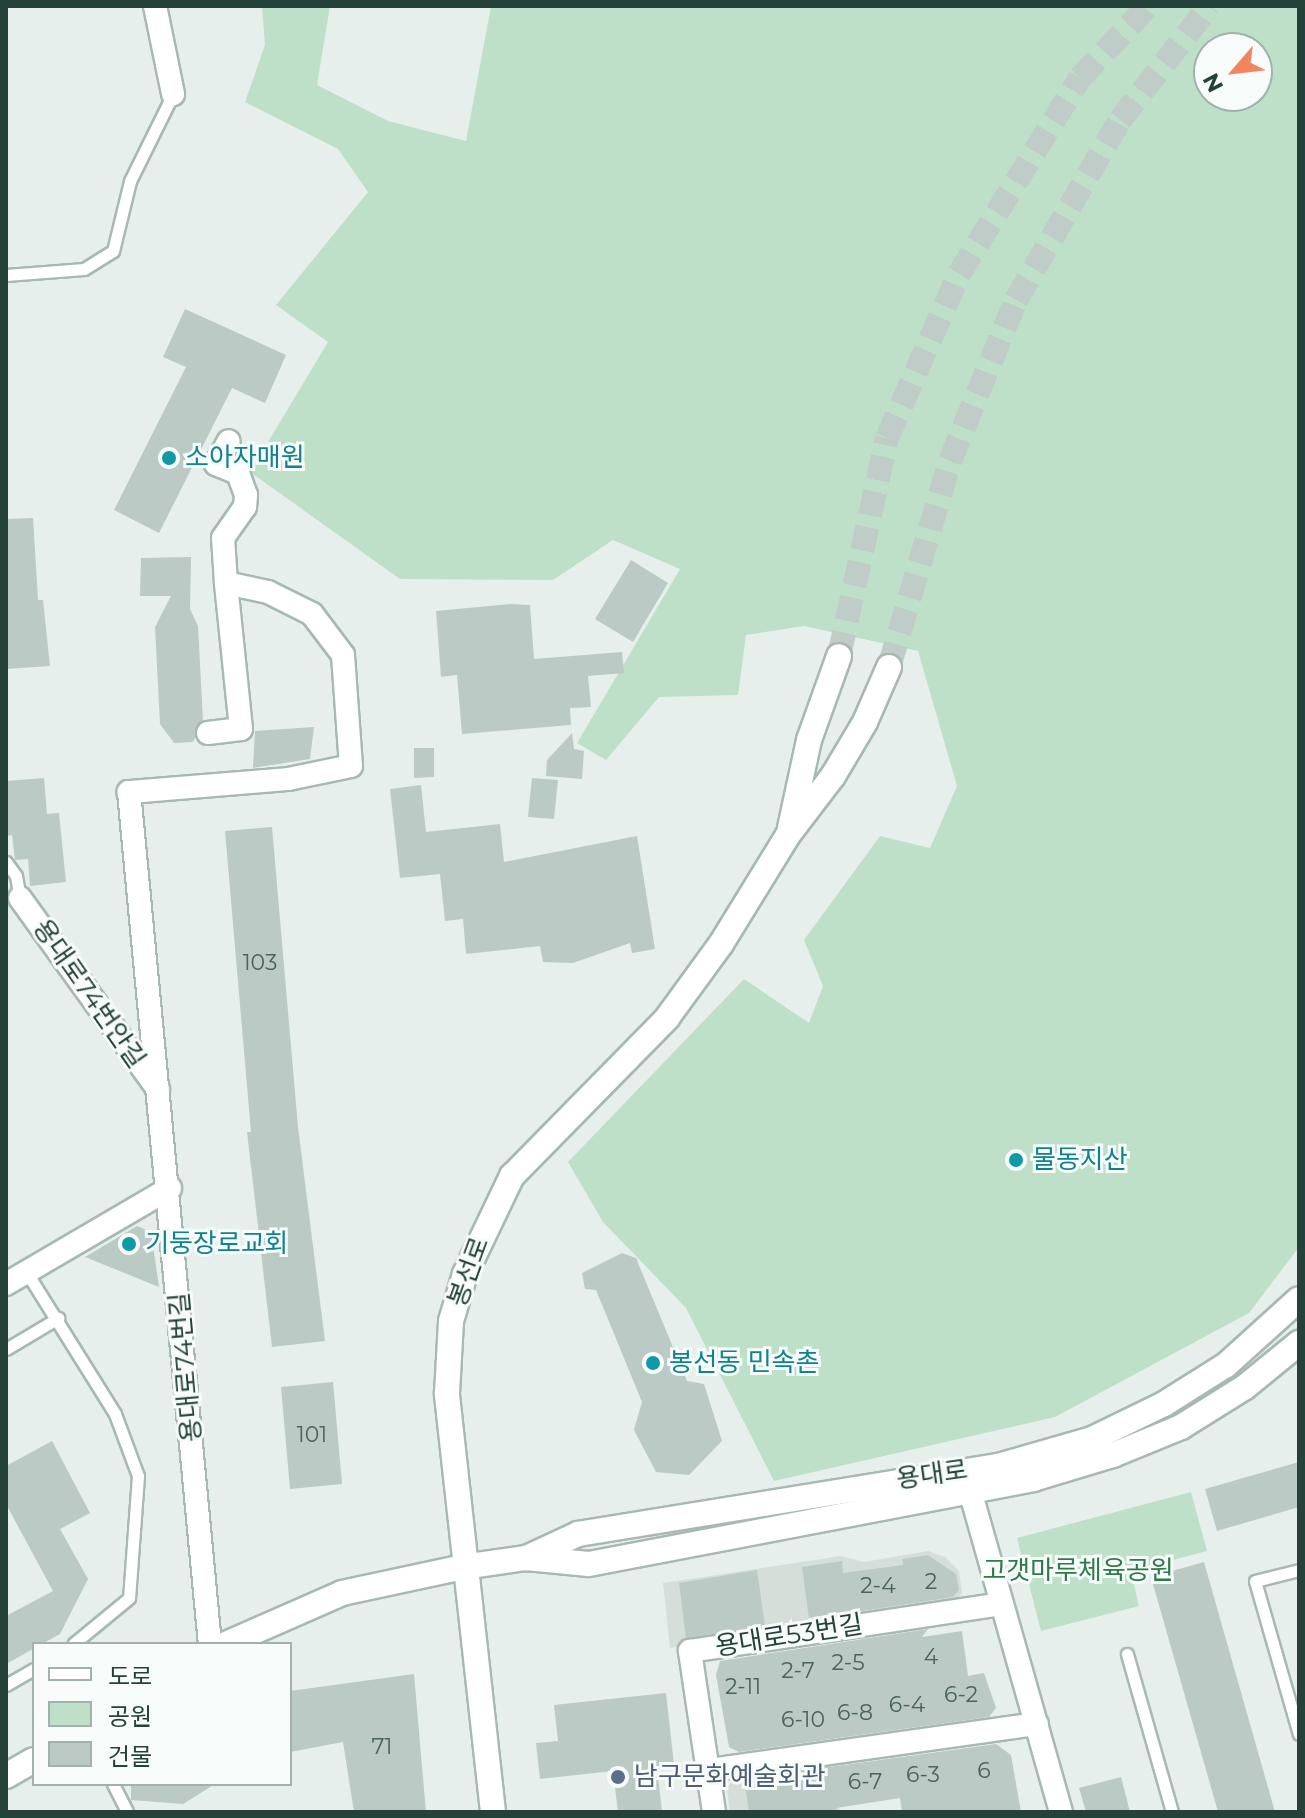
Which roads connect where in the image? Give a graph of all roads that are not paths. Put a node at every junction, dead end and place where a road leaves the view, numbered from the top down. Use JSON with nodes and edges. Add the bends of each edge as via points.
{"nodes":[{"id":1,"x":155,"y":6,"type":"edge"},
{"id":2,"x":173,"y":94,"type":"joint"},
{"id":3,"x":6,"y":275,"type":"edge"},
{"id":4,"x":229,"y":441,"type":"dead end"},
{"id":5,"x":226,"y":583,"type":"junction"},
{"id":6,"x":839,"y":656,"type":"tunnel mouth"},
{"id":7,"x":889,"y":667,"type":"tunnel mouth"},
{"id":8,"x":208,"y":733,"type":"dead end"},
{"id":9,"x":788,"y":835,"type":"junction"},
{"id":10,"x":6,"y":862,"type":"edge"},
{"id":11,"x":13,"y":891,"type":"edge"},
{"id":12,"x":159,"y":1090,"type":"junction"},
{"id":13,"x":170,"y":1188,"type":"junction"},
{"id":14,"x":27,"y":1273,"type":"junction"},
{"id":15,"x":6,"y":1284,"type":"edge"},
{"id":16,"x":1299,"y":1299,"type":"edge"},
{"id":17,"x":58,"y":1318,"type":"junction"},
{"id":18,"x":1299,"y":1343,"type":"edge"},
{"id":19,"x":6,"y":1349,"type":"edge"},
{"id":20,"x":971,"y":1494,"type":"junction"},
{"id":21,"x":526,"y":1558,"type":"junction"},
{"id":22,"x":463,"y":1567,"type":"junction"},
{"id":23,"x":1299,"y":1570,"type":"edge"},
{"id":24,"x":1001,"y":1604,"type":"junction"},
{"id":25,"x":75,"y":1642,"type":"edge"},
{"id":26,"x":210,"y":1642,"type":"edge"},
{"id":27,"x":231,"y":1642,"type":"edge"},
{"id":28,"x":1127,"y":1654,"type":"dead end"},
{"id":29,"x":32,"y":1670,"type":"edge"},
{"id":30,"x":6,"y":1685,"type":"edge"},
{"id":31,"x":1037,"y":1724,"type":"junction"},
{"id":32,"x":1299,"y":1734,"type":"edge"},
{"id":33,"x":32,"y":1761,"type":"edge"},
{"id":34,"x":709,"y":1770,"type":"junction"},
{"id":35,"x":6,"y":1776,"type":"edge"},
{"id":36,"x":114,"y":1786,"type":"edge"},
{"id":37,"x":127,"y":1812,"type":"edge"},
{"id":38,"x":493,"y":1812,"type":"edge"},
{"id":39,"x":714,"y":1812,"type":"edge"},
{"id":40,"x":1061,"y":1812,"type":"edge"},
{"id":41,"x":1172,"y":1812,"type":"edge"}],
"edges":[{"from":1,"to":2,"type":"street"},
{"from":2,"to":3,"type":"lane","via":[[130,181],[113,251],[84,269]]},
{"from":4,"to":5,"type":"street","via":[[216,464],[238,473],[246,495],[245,507],[223,538]]},
{"from":5,"to":8,"type":"street","via":[[241,729]]},
{"from":5,"to":12,"type":"street","name":"용대로74번길","via":[[268,592],[312,614],[343,655],[351,766],[288,779],[129,792]]},
{"from":6,"to":9,"type":"street","via":[[809,740]]},
{"from":7,"to":9,"type":"street","via":[[833,776]]},
{"from":9,"to":22,"type":"street","name":"봉선로","via":[[721,944],[667,1018],[512,1176],[480,1237],[451,1321],[447,1393]]},
{"from":10,"to":11,"type":"lane","name":"용대로74번안길","via":[[16,876]]},
{"from":11,"to":12,"type":"street","name":"용대로74번안길"},
{"from":12,"to":13,"type":"street","name":"용대로74번길"},
{"from":13,"to":14,"type":"street"},
{"from":13,"to":26,"type":"street","name":"용대로74번길"},
{"from":14,"to":15,"type":"street"},
{"from":14,"to":17,"type":"lane"},
{"from":16,"to":21,"type":"street","name":"용대로","via":[[1226,1365],[1164,1404],[1092,1439],[998,1466],[578,1534]]},
{"from":17,"to":19,"type":"lane"},
{"from":17,"to":25,"type":"lane","via":[[115,1414],[138,1476],[129,1598]]},
{"from":18,"to":20,"type":"street","name":"용대로","via":[[1245,1387],[1181,1427],[1113,1455]]},
{"from":20,"to":21,"type":"street","name":"용대로","via":[[589,1564]]},
{"from":20,"to":24,"type":"street"},
{"from":21,"to":22,"type":"street","name":"용대로"},
{"from":22,"to":27,"type":"street","name":"용대로","via":[[342,1593]]},
{"from":22,"to":38,"type":"street","name":"봉선로"},
{"from":23,"to":32,"type":"lane","via":[[1255,1581]]},
{"from":24,"to":31,"type":"street"},
{"from":24,"to":34,"type":"street","name":"용대로53번길","via":[[690,1651]]},
{"from":28,"to":41,"type":"lane"},
{"from":29,"to":30,"type":"lane"},
{"from":31,"to":34,"type":"street"},
{"from":31,"to":40,"type":"street"},
{"from":33,"to":35,"type":"street"},
{"from":34,"to":39,"type":"street"},
{"from":36,"to":37,"type":"lane"}]}
